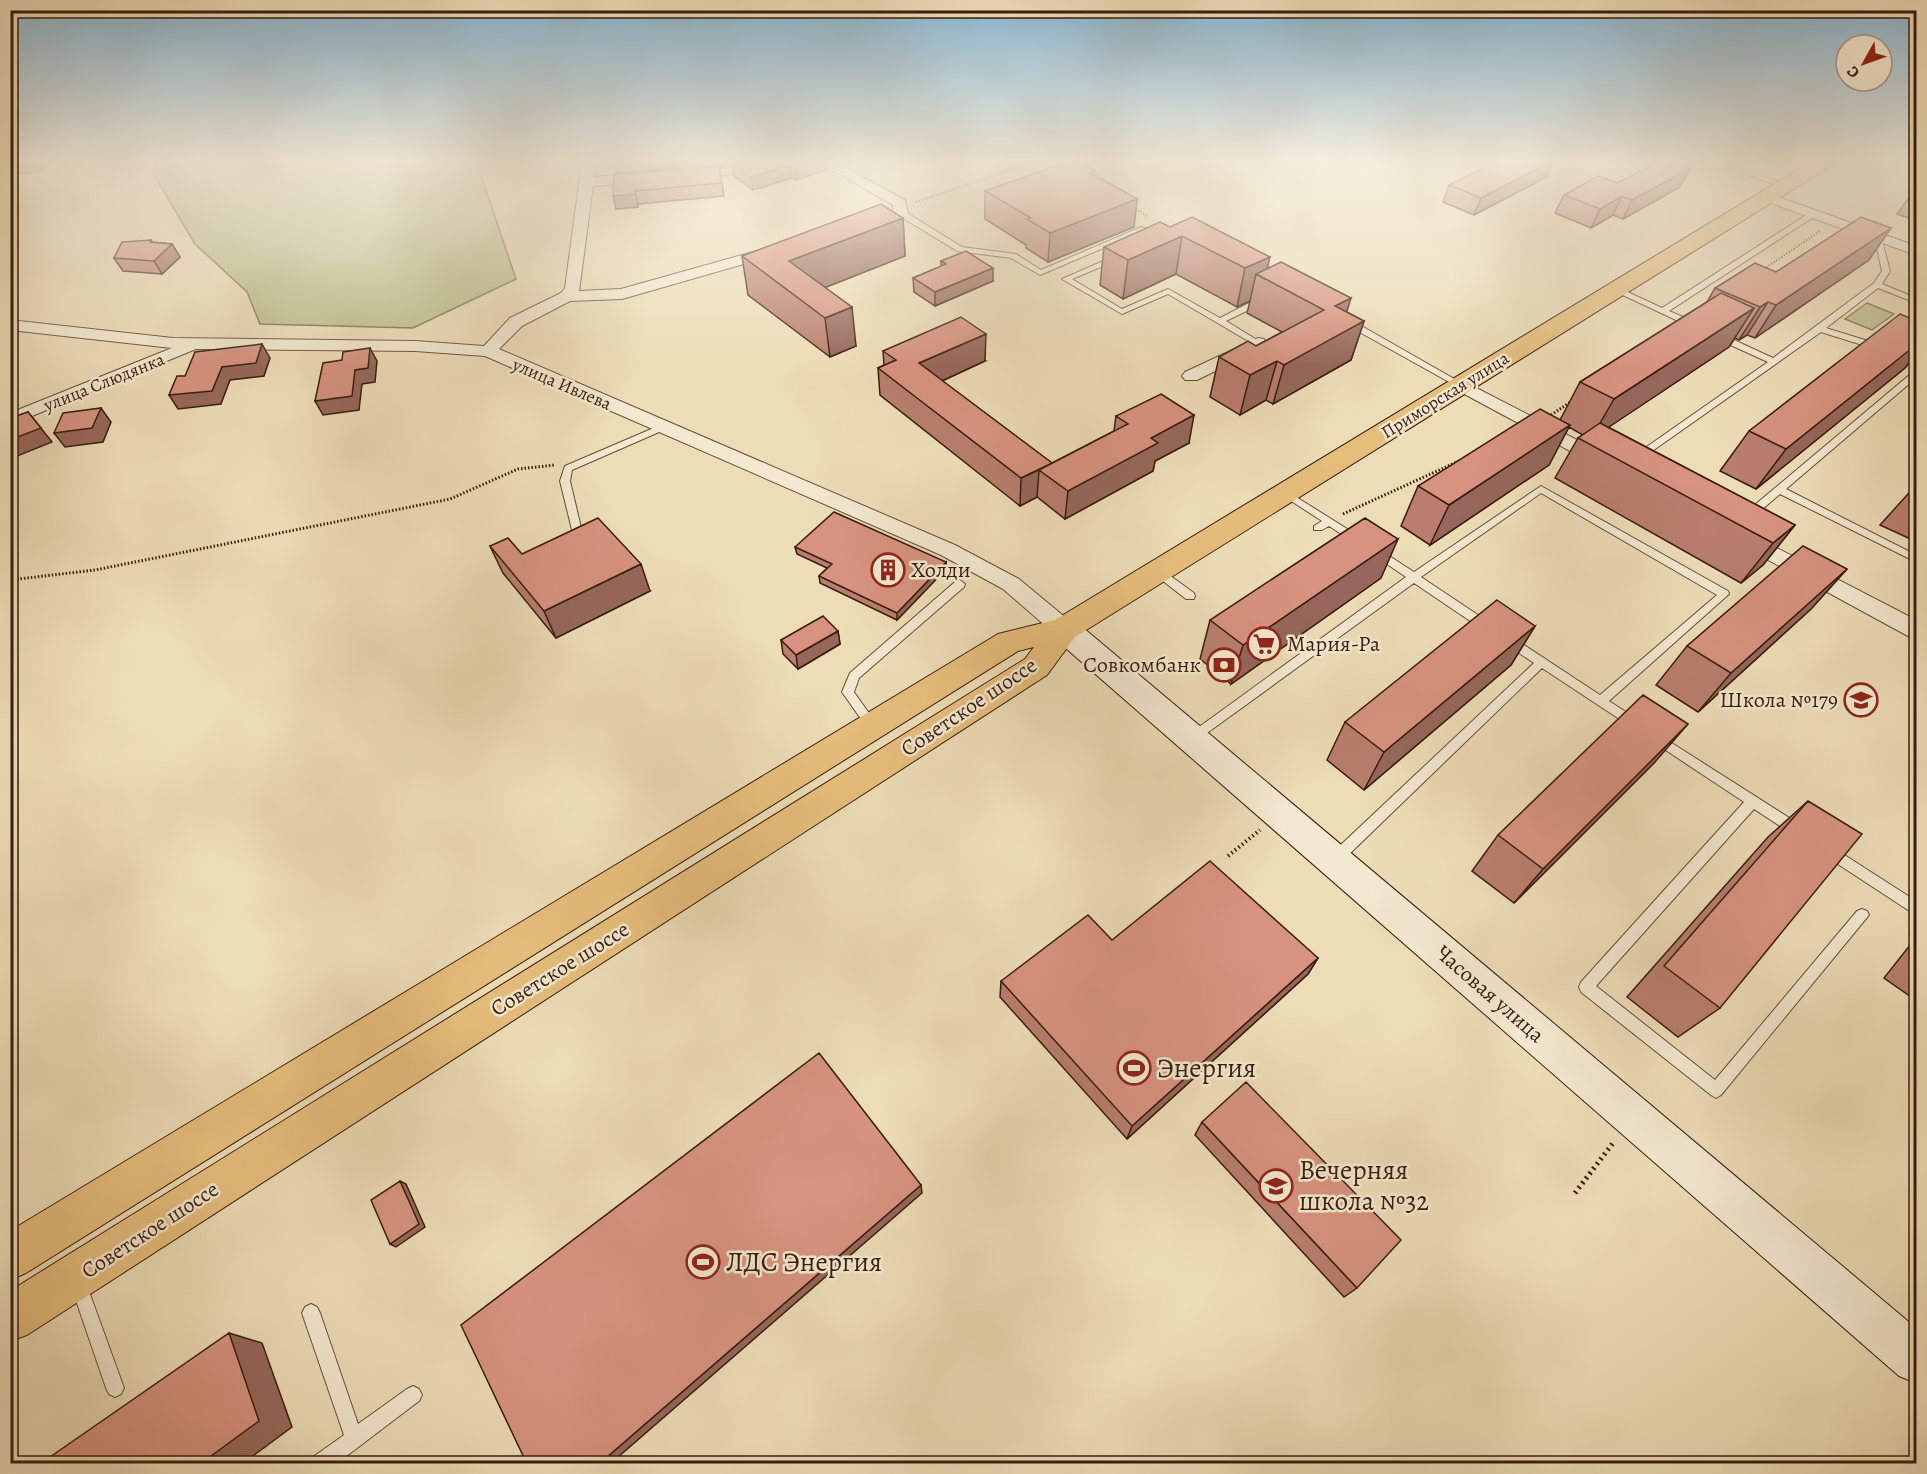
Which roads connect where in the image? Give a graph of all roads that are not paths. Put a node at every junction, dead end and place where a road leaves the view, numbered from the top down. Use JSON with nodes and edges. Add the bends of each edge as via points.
{"nodes":[{"id":1,"x":581,"y":230,"type":"edge"},
{"id":2,"x":930,"y":230,"type":"edge"},
{"id":3,"x":1142,"y":230,"type":"edge"},
{"id":4,"x":1713,"y":230,"type":"edge"},
{"id":5,"x":1789,"y":230,"type":"edge"},
{"id":6,"x":1858,"y":230,"type":"edge"},
{"id":7,"x":1877,"y":237,"type":"junction"},
{"id":8,"x":792,"y":246,"type":"edge"},
{"id":9,"x":1128,"y":251,"type":"edge"},
{"id":10,"x":1917,"y":251,"type":"edge"},
{"id":11,"x":1877,"y":285,"type":"junction"},
{"id":12,"x":1616,"y":290,"type":"junction"},
{"id":13,"x":567,"y":296,"type":"junction"},
{"id":14,"x":1268,"y":297,"type":"edge"},
{"id":15,"x":1917,"y":301,"type":"edge"},
{"id":16,"x":1663,"y":311,"type":"junction"},
{"id":17,"x":1338,"y":316,"type":"edge"},
{"id":18,"x":1220,"y":321,"type":"junction"},
{"id":19,"x":10,"y":325,"type":"edge"},
{"id":20,"x":1699,"y":328,"type":"edge"},
{"id":21,"x":1820,"y":329,"type":"junction"},
{"id":22,"x":1710,"y":332,"type":"edge"},
{"id":23,"x":1258,"y":342,"type":"joint"},
{"id":24,"x":197,"y":344,"type":"junction"},
{"id":25,"x":1884,"y":348,"type":"edge"},
{"id":26,"x":488,"y":351,"type":"junction"},
{"id":27,"x":1773,"y":361,"type":"junction"},
{"id":28,"x":1917,"y":374,"type":"edge"},
{"id":29,"x":1191,"y":376,"type":"dead end"},
{"id":30,"x":1461,"y":385,"type":"junction"},
{"id":31,"x":10,"y":420,"type":"edge"},
{"id":32,"x":663,"y":426,"type":"junction"},
{"id":33,"x":1624,"y":467,"type":"joint"},
{"id":34,"x":1779,"y":490,"type":"junction"},
{"id":35,"x":1285,"y":493,"type":"junction"},
{"id":36,"x":1329,"y":521,"type":"junction"},
{"id":37,"x":1735,"y":527,"type":"joint"},
{"id":38,"x":1318,"y":528,"type":"dead end"},
{"id":39,"x":579,"y":536,"type":"edge"},
{"id":40,"x":1917,"y":559,"type":"edge"},
{"id":41,"x":1158,"y":571,"type":"junction"},
{"id":42,"x":1414,"y":577,"type":"junction"},
{"id":43,"x":960,"y":584,"type":"dead end"},
{"id":44,"x":1190,"y":596,"type":"dead end"},
{"id":45,"x":1064,"y":629,"type":"junction"},
{"id":46,"x":1917,"y":630,"type":"edge"},
{"id":47,"x":1542,"y":662,"type":"junction"},
{"id":48,"x":1602,"y":701,"type":"junction"},
{"id":49,"x":872,"y":726,"type":"junction"},
{"id":50,"x":1191,"y":738,"type":"junction"},
{"id":51,"x":1753,"y":801,"type":"junction"},
{"id":52,"x":1334,"y":860,"type":"junction"},
{"id":53,"x":1917,"y":908,"type":"edge"},
{"id":54,"x":1862,"y":915,"type":"dead end"},
{"id":55,"x":10,"y":1257,"type":"edge"},
{"id":56,"x":76,"y":1277,"type":"junction"},
{"id":57,"x":311,"y":1313,"type":"dead end"},
{"id":58,"x":10,"y":1318,"type":"edge"},
{"id":59,"x":1917,"y":1359,"type":"edge"},
{"id":60,"x":115,"y":1388,"type":"dead end"},
{"id":61,"x":413,"y":1395,"type":"dead end"},
{"id":62,"x":354,"y":1437,"type":"junction"},
{"id":63,"x":320,"y":1464,"type":"edge"}],
"edges":[{"from":1,"to":13,"type":"street","via":[[573,288]]},
{"from":2,"to":3,"type":"lane","via":[[960,249],[1013,256],[1040,273]]},
{"from":4,"to":12,"type":"highway","name":"Приморская улица"},
{"from":5,"to":16,"type":"lane"},
{"from":6,"to":7,"type":"street"},
{"from":7,"to":10,"type":"street"},
{"from":7,"to":11,"type":"lane","via":[[1886,271]]},
{"from":8,"to":13,"type":"street","via":[[622,294]]},
{"from":9,"to":18,"type":"lane","via":[[1066,279],[1122,312],[1168,291]]},
{"from":11,"to":15,"type":"lane"},
{"from":11,"to":21,"type":"lane"},
{"from":12,"to":16,"type":"lane"},
{"from":12,"to":30,"type":"highway","name":"Приморская улица"},
{"from":13,"to":26,"type":"street","via":[[516,322]]},
{"from":14,"to":18,"type":"lane"},
{"from":16,"to":20,"type":"lane"},
{"from":17,"to":30,"type":"lane"},
{"from":18,"to":23,"type":"lane"},
{"from":19,"to":24,"type":"street","name":"улица Ивлева"},
{"from":21,"to":25,"type":"lane"},
{"from":21,"to":27,"type":"lane"},
{"from":22,"to":27,"type":"lane"},
{"from":23,"to":29,"type":"street"},
{"from":24,"to":26,"type":"street","name":"улица Ивлева","via":[[434,345]]},
{"from":24,"to":31,"type":"street","name":"улица Слюдянка"},
{"from":26,"to":32,"type":"street","name":"улица Ивлева"},
{"from":27,"to":33,"type":"lane"},
{"from":28,"to":34,"type":"lane"},
{"from":30,"to":33,"type":"street"},
{"from":30,"to":35,"type":"highway","name":"Приморская улица"},
{"from":32,"to":39,"type":"lane","via":[[568,468],[565,481]]},
{"from":32,"to":45,"type":"street","name":"улица Ивлева","via":[[948,549],[1011,584]]},
{"from":34,"to":37,"type":"lane"},
{"from":34,"to":40,"type":"lane"},
{"from":35,"to":36,"type":"lane"},
{"from":35,"to":41,"type":"highway","name":"Приморская улица"},
{"from":36,"to":38,"type":"lane"},
{"from":36,"to":42,"type":"lane"},
{"from":37,"to":46,"type":"street"},
{"from":41,"to":44,"type":"lane"},
{"from":41,"to":45,"type":"highway","name":"Приморская улица"},
{"from":42,"to":47,"type":"lane"},
{"from":42,"to":48,"type":"lane","via":[[1541,489],[1724,594]]},
{"from":42,"to":50,"type":"lane"},
{"from":43,"to":49,"type":"lane","via":[[854,676],[849,692]]},
{"from":45,"to":49,"type":"highway","name":"Советское шоссе","via":[[1009,642]]},
{"from":45,"to":50,"type":"main road","name":"Часовая улица"},
{"from":45,"to":56,"type":"highway","name":"Советское шоссе","via":[[1036,667]]},
{"from":47,"to":48,"type":"lane"},
{"from":47,"to":52,"type":"lane"},
{"from":48,"to":51,"type":"lane"},
{"from":49,"to":55,"type":"highway","name":"Советское шоссе"},
{"from":50,"to":52,"type":"main road","name":"Часовая улица"},
{"from":51,"to":53,"type":"lane"},
{"from":51,"to":54,"type":"lane","via":[[1586,987],[1716,1090]]},
{"from":52,"to":59,"type":"main road","name":"Часовая улица"},
{"from":56,"to":58,"type":"highway","name":"Советское шоссе"},
{"from":56,"to":60,"type":"lane"},
{"from":57,"to":62,"type":"lane"},
{"from":61,"to":62,"type":"lane"},
{"from":62,"to":63,"type":"lane"}]}
